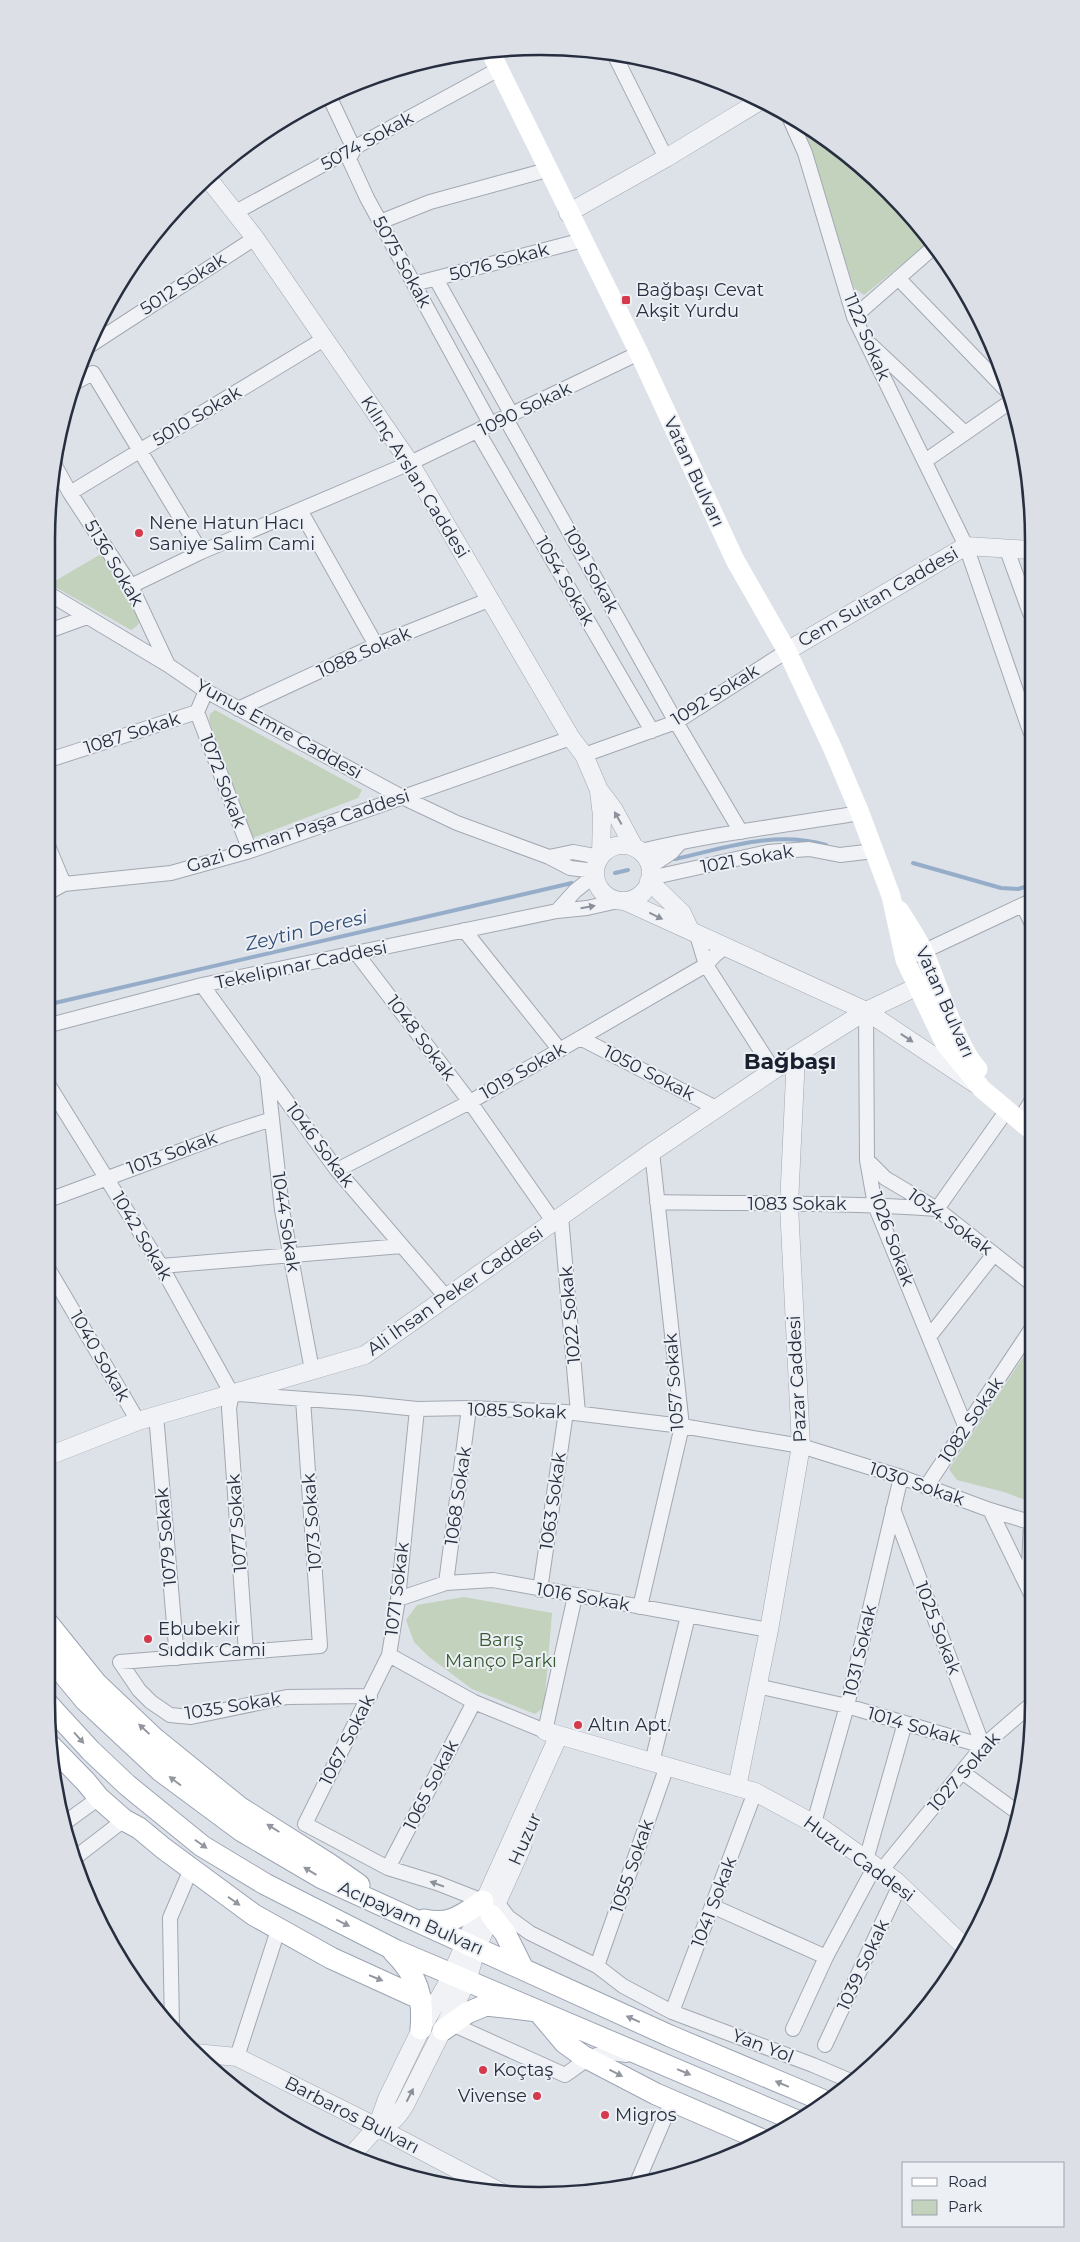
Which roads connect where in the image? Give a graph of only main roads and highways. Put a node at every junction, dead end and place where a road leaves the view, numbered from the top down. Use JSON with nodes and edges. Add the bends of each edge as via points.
{"nodes":[{"id":1,"x":493,"y":57,"type":"edge"},
{"id":2,"x":891,"y":896,"type":"junction"},
{"id":3,"x":926,"y":982,"type":"junction"},
{"id":4,"x":1024,"y":1115,"type":"edge"},
{"id":5,"x":55,"y":1632,"type":"edge"},
{"id":6,"x":55,"y":1665,"type":"edge"},
{"id":7,"x":55,"y":1712,"type":"edge"},
{"id":8,"x":58,"y":1754,"type":"edge"},
{"id":9,"x":400,"y":1914,"type":"junction"},
{"id":10,"x":387,"y":1946,"type":"junction"},
{"id":11,"x":523,"y":1969,"type":"junction"},
{"id":12,"x":421,"y":1999,"type":"junction"},
{"id":13,"x":538,"y":2011,"type":"junction"},
{"id":14,"x":447,"y":2027,"type":"road end"},
{"id":15,"x":421,"y":2029,"type":"road end"},
{"id":16,"x":818,"y":2098,"type":"edge"},
{"id":17,"x":789,"y":2118,"type":"edge"},
{"id":18,"x":755,"y":2137,"type":"edge"}],
"edges":[{"from":1,"to":2,"type":"main road","name":"Vatan Bulvarı","via":[[639,353],[735,560],[787,651],[832,747]]},
{"from":2,"to":3,"type":"main road","name":"Vatan Bulvarı","via":[[924,951]]},
{"from":2,"to":3,"type":"main road","name":"Vatan Bulvarı","via":[[905,960]]},
{"from":3,"to":4,"type":"main road","name":"Vatan Bulvarı","via":[[974,1065]]},
{"from":3,"to":4,"type":"main road","name":"Vatan Bulvarı","via":[[945,1044],[982,1089]]},
{"from":9,"to":5,"type":"main road","one_way":true,"via":[[239,1807],[154,1739],[96,1684]]},
{"from":9,"to":6,"type":"main road","name":"Acıpayam Bulvarı","one_way":true,"via":[[322,1878],[242,1831],[161,1771],[85,1700]]},
{"from":7,"to":10,"type":"main road","name":"Acıpayam Bulvarı","one_way":true,"via":[[127,1786],[202,1846],[265,1884]]},
{"from":8,"to":12,"type":"main road","one_way":true,"via":[[124,1820],[278,1930]]},
{"from":9,"to":11,"type":"main road","name":"Acıpayam Bulvarı"},
{"from":9,"to":11,"type":"main road","via":[[437,1923],[491,1906]]},
{"from":10,"to":12,"type":"main road","via":[[413,1975]]},
{"from":10,"to":13,"type":"main road","name":"Acıpayam Bulvarı"},
{"from":16,"to":11,"type":"main road","name":"Acıpayam Bulvarı","one_way":true},
{"from":12,"to":15,"type":"main road"},
{"from":13,"to":14,"type":"main road","via":[[486,2005]]},
{"from":13,"to":17,"type":"main road","name":"Acıpayam Bulvarı","one_way":true},
{"from":13,"to":18,"type":"main road","one_way":true,"via":[[565,2043],[588,2059],[672,2101]]}]}
